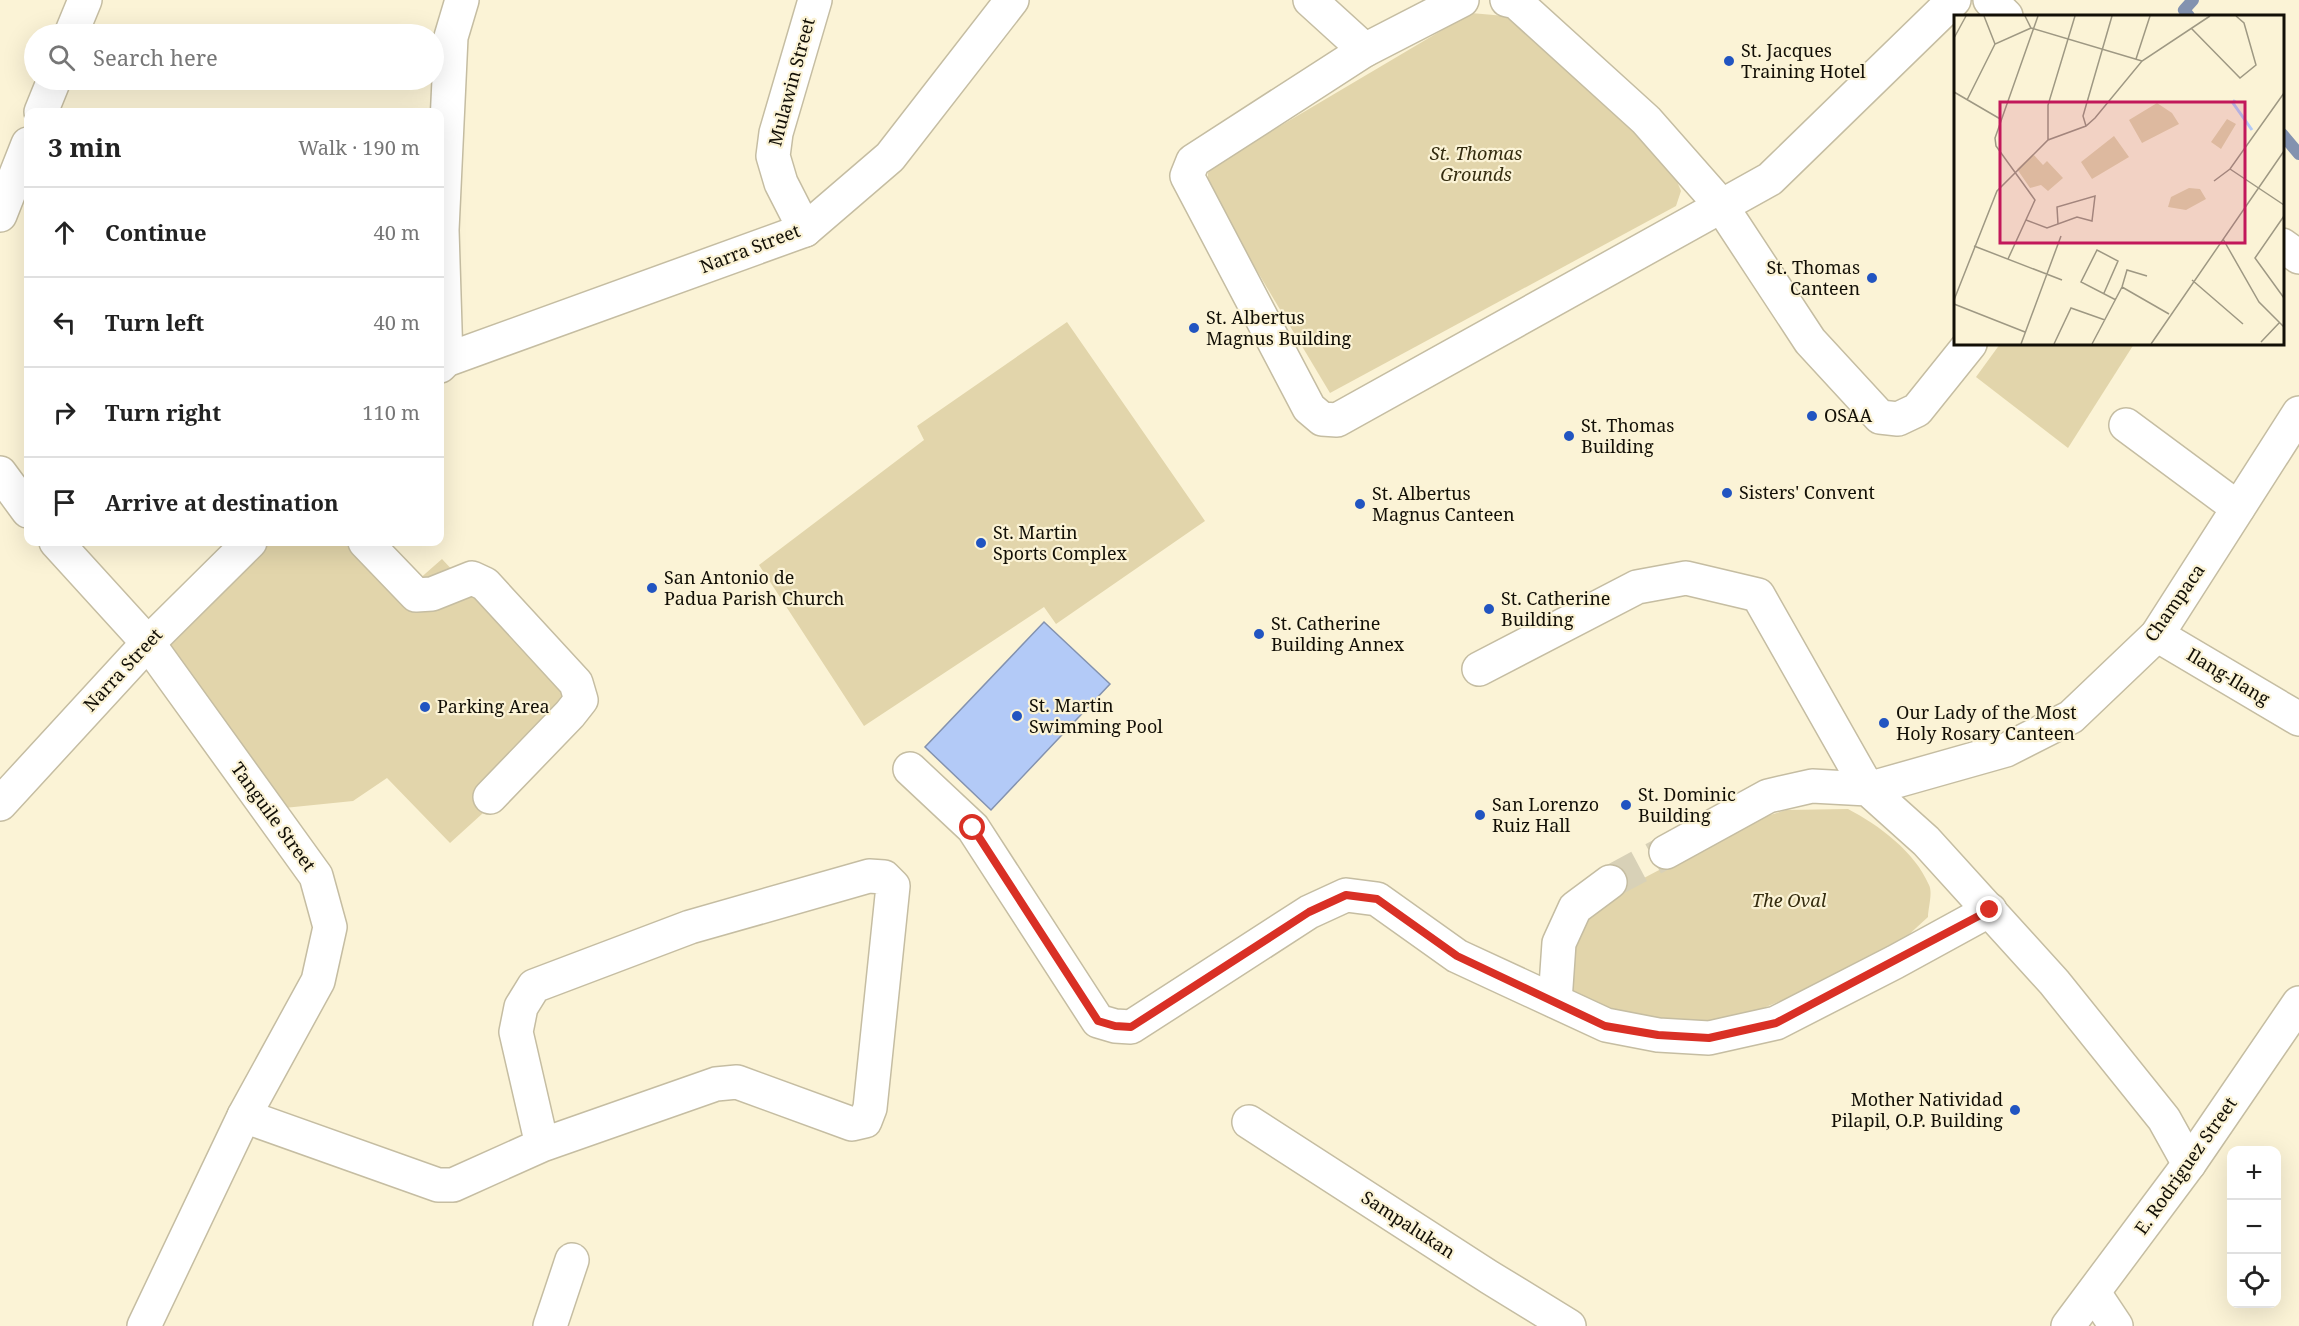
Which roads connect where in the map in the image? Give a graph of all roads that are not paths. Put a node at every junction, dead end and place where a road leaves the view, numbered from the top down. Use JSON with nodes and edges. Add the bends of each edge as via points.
{"nodes":[{"id":1,"x":85,"y":0,"type":"edge"},
{"id":2,"x":462,"y":0,"type":"edge"},
{"id":3,"x":815,"y":0,"type":"edge"},
{"id":4,"x":1012,"y":0,"type":"edge"},
{"id":5,"x":1310,"y":0,"type":"edge"},
{"id":6,"x":1462,"y":0,"type":"edge"},
{"id":7,"x":1507,"y":0,"type":"edge"},
{"id":8,"x":1954,"y":0,"type":"edge"},
{"id":9,"x":1990,"y":0,"type":"edge"},
{"id":10,"x":2005,"y":15,"type":"edge"},
{"id":11,"x":75,"y":24,"type":"edge"},
{"id":12,"x":1365,"y":50,"type":"junction"},
{"id":13,"x":50,"y":90,"type":"edge"},
{"id":14,"x":43,"y":108,"type":"edge"},
{"id":15,"x":15,"y":159,"type":"edge"},
{"id":16,"x":444,"y":178,"type":"edge"},
{"id":17,"x":1720,"y":204,"type":"junction"},
{"id":18,"x":0,"y":215,"type":"edge"},
{"id":19,"x":805,"y":230,"type":"junction"},
{"id":20,"x":2284,"y":246,"type":"edge"},
{"id":21,"x":2299,"y":257,"type":"edge"},
{"id":22,"x":1969,"y":345,"type":"edge"},
{"id":23,"x":444,"y":363,"type":"edge"},
{"id":24,"x":2299,"y":413,"type":"edge"},
{"id":25,"x":2126,"y":425,"type":"dead end"},
{"id":26,"x":0,"y":473,"type":"edge"},
{"id":27,"x":24,"y":506,"type":"edge"},
{"id":28,"x":2238,"y":508,"type":"junction"},
{"id":29,"x":60,"y":546,"type":"edge"},
{"id":30,"x":246,"y":546,"type":"edge"},
{"id":31,"x":369,"y":546,"type":"edge"},
{"id":32,"x":2157,"y":635,"type":"junction"},
{"id":33,"x":148,"y":643,"type":"junction"},
{"id":34,"x":1479,"y":669,"type":"dead end"},
{"id":35,"x":2299,"y":719,"type":"edge"},
{"id":36,"x":910,"y":769,"type":"dead end"},
{"id":37,"x":1868,"y":789,"type":"junction"},
{"id":38,"x":490,"y":797,"type":"dead end"},
{"id":39,"x":0,"y":804,"type":"edge"},
{"id":40,"x":1666,"y":852,"type":"tunnel mouth"},
{"id":41,"x":1610,"y":882,"type":"tunnel mouth"},
{"id":42,"x":1990,"y":910,"type":"junction"},
{"id":43,"x":1556,"y":1001,"type":"junction"},
{"id":44,"x":2299,"y":1003,"type":"edge"},
{"id":45,"x":244,"y":1116,"type":"junction"},
{"id":46,"x":1249,"y":1122,"type":"dead end"},
{"id":47,"x":542,"y":1145,"type":"junction"},
{"id":48,"x":2189,"y":1164,"type":"junction"},
{"id":49,"x":572,"y":1260,"type":"dead end"},
{"id":50,"x":2094,"y":1293,"type":"junction"},
{"id":51,"x":144,"y":1326,"type":"edge"},
{"id":52,"x":550,"y":1326,"type":"edge"},
{"id":53,"x":1569,"y":1326,"type":"edge"},
{"id":54,"x":2068,"y":1326,"type":"edge"},
{"id":55,"x":2116,"y":1326,"type":"edge"}],
"edges":[{"from":1,"to":11,"type":"street"},
{"from":2,"to":16,"type":"street","via":[[451,37]]},
{"from":3,"to":19,"type":"street","name":"Mulawin Street","via":[[772,156],[780,183]]},
{"from":4,"to":19,"type":"street","name":"Narra Street","via":[[890,157]]},
{"from":5,"to":12,"type":"street"},
{"from":6,"to":12,"type":"street"},
{"from":7,"to":17,"type":"street","via":[[1516,2],[1646,120]]},
{"from":8,"to":17,"type":"street","via":[[1770,179]]},
{"from":9,"to":10,"type":"street"},
{"from":12,"to":17,"type":"street","via":[[1193,161],[1187,176],[1309,408],[1322,419],[1337,420]]},
{"from":13,"to":14,"type":"street"},
{"from":15,"to":18,"type":"street"},
{"from":17,"to":22,"type":"street","via":[[1810,341],[1880,417],[1898,419],[1917,410]]},
{"from":19,"to":23,"type":"street","name":"Narra Street"},
{"from":20,"to":21,"type":"street"},
{"from":24,"to":28,"type":"street","name":"Champaca"},
{"from":25,"to":28,"type":"street"},
{"from":26,"to":27,"type":"street"},
{"from":28,"to":32,"type":"street","name":"Champaca"},
{"from":29,"to":33,"type":"street","name":"Tanguile Street"},
{"from":30,"to":33,"type":"street","name":"Narra Street"},
{"from":31,"to":38,"type":"street","via":[[416,595],[432,594],[472,578],[485,584],[576,683],[581,699],[570,714]]},
{"from":32,"to":35,"type":"street","name":"Ilang-Ilang"},
{"from":32,"to":37,"type":"street","name":"Champaca","via":[[2071,717],[2006,750]]},
{"from":33,"to":39,"type":"street","name":"Narra Street"},
{"from":33,"to":45,"type":"street","name":"Tanguile Street","via":[[316,876],[330,927],[318,981]]},
{"from":34,"to":37,"type":"street","via":[[1637,587],[1686,578],[1758,595]]},
{"from":36,"to":43,"type":"street","via":[[973,828],[1098,1021],[1131,1027],[1309,912],[1346,895],[1377,899],[1457,956]]},
{"from":37,"to":40,"type":"street","name":"Champaca","via":[[1812,786],[1768,796]]},
{"from":37,"to":42,"type":"street","via":[[1926,841]]},
{"from":41,"to":43,"type":"street","via":[[1575,908],[1560,943]]},
{"from":42,"to":43,"type":"street","via":[[1776,1023],[1709,1038],[1605,1026]]},
{"from":42,"to":48,"type":"street","via":[[2054,982],[2164,1119]]},
{"from":44,"to":48,"type":"street","name":"E. Rodriguez Street"},
{"from":45,"to":47,"type":"street","via":[[438,1185],[453,1185]]},
{"from":45,"to":51,"type":"street","name":"Tanguile Street"},
{"from":46,"to":53,"type":"street","name":"Sampalukan"},
{"from":47,"to":47,"type":"street","via":[[717,1084],[737,1082],[852,1124],[865,1121],[870,1108],[892,886],[884,877],[868,876],[690,927],[534,986],[521,1007],[516,1032]]},
{"from":48,"to":50,"type":"street","name":"E. Rodriguez Street"},
{"from":49,"to":52,"type":"street"},
{"from":50,"to":54,"type":"street","name":"E. Rodriguez Street"},
{"from":50,"to":55,"type":"street"}]}
